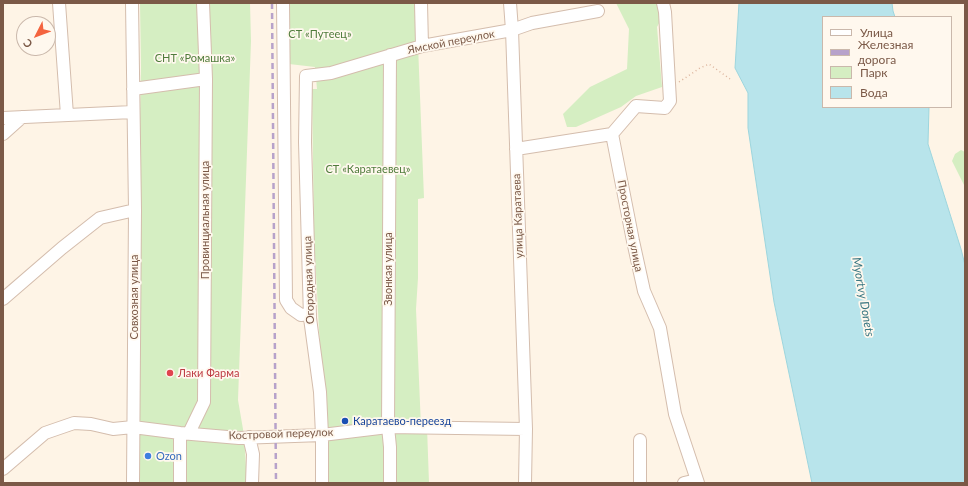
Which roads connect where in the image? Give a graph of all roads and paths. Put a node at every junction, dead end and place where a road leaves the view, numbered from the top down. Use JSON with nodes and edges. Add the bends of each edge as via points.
{"nodes":[{"id":1,"x":59,"y":3,"type":"edge"},
{"id":2,"x":132,"y":3,"type":"edge"},
{"id":3,"x":203,"y":3,"type":"edge"},
{"id":4,"x":283,"y":3,"type":"edge"},
{"id":5,"x":421,"y":3,"type":"edge"},
{"id":6,"x":510,"y":3,"type":"edge"},
{"id":7,"x":663,"y":3,"type":"edge"},
{"id":8,"x":598,"y":11,"type":"dead end"},
{"id":9,"x":512,"y":30,"type":"junction"},
{"id":10,"x":422,"y":46,"type":"junction"},
{"id":11,"x":390,"y":55,"type":"junction"},
{"id":12,"x":306,"y":76,"type":"joint"},
{"id":13,"x":206,"y":79,"type":"junction"},
{"id":14,"x":730,"y":79,"type":"dead end"},
{"id":15,"x":133,"y":89,"type":"junction"},
{"id":16,"x":669,"y":89,"type":"junction"},
{"id":17,"x":133,"y":112,"type":"junction"},
{"id":18,"x":67,"y":115,"type":"junction"},
{"id":19,"x":22,"y":117,"type":"junction"},
{"id":20,"x":3,"y":118,"type":"edge"},
{"id":21,"x":3,"y":134,"type":"edge"},
{"id":22,"x":612,"y":134,"type":"junction"},
{"id":23,"x":516,"y":149,"type":"junction"},
{"id":24,"x":135,"y":210,"type":"junction"},
{"id":25,"x":3,"y":299,"type":"edge"},
{"id":26,"x":310,"y":314,"type":"junction"},
{"id":27,"x":133,"y":427,"type":"junction"},
{"id":28,"x":388,"y":427,"type":"junction"},
{"id":29,"x":526,"y":429,"type":"junction"},
{"id":30,"x":184,"y":433,"type":"junction"},
{"id":31,"x":322,"y":435,"type":"junction"},
{"id":32,"x":249,"y":437,"type":"junction"},
{"id":33,"x":640,"y":440,"type":"dead end"},
{"id":34,"x":3,"y":469,"type":"edge"},
{"id":35,"x":698,"y":481,"type":"edge"},
{"id":36,"x":133,"y":483,"type":"edge"},
{"id":37,"x":180,"y":483,"type":"edge"},
{"id":38,"x":252,"y":483,"type":"edge"},
{"id":39,"x":322,"y":483,"type":"edge"},
{"id":40,"x":390,"y":483,"type":"edge"},
{"id":41,"x":525,"y":483,"type":"edge"},
{"id":42,"x":640,"y":483,"type":"edge"},
{"id":43,"x":684,"y":483,"type":"edge"}],
"edges":[{"from":1,"to":18,"type":"street"},
{"from":2,"to":15,"type":"street","name":"Совхозная улица"},
{"from":3,"to":13,"type":"street","name":"Провинциальная улица"},
{"from":4,"to":26,"type":"street","via":[[286,300],[291,308],[301,315]]},
{"from":5,"to":10,"type":"street"},
{"from":6,"to":9,"type":"street","name":"улица Каратаева"},
{"from":7,"to":16,"type":"street"},
{"from":8,"to":9,"type":"street","name":"Ямской переулок","via":[[532,23]]},
{"from":9,"to":10,"type":"street","name":"Ямской переулок"},
{"from":9,"to":23,"type":"street","name":"улица Каратаева"},
{"from":10,"to":11,"type":"street","name":"Ямской переулок"},
{"from":11,"to":12,"type":"street","name":"Ямской переулок","via":[[332,73]]},
{"from":11,"to":28,"type":"street","name":"Звонкая улица"},
{"from":12,"to":26,"type":"street","name":"Огородная улица","via":[[305,142]]},
{"from":13,"to":15,"type":"street"},
{"from":13,"to":30,"type":"street","name":"Провинциальная улица","via":[[204,402]]},
{"from":14,"to":16,"type":"path","via":[[709,64]]},
{"from":15,"to":17,"type":"street","name":"Совхозная улица"},
{"from":16,"to":22,"type":"street","via":[[670,102],[665,108],[636,106]]},
{"from":17,"to":18,"type":"street"},
{"from":17,"to":24,"type":"street","name":"Совхозная улица"},
{"from":18,"to":19,"type":"street"},
{"from":19,"to":20,"type":"street"},
{"from":19,"to":21,"type":"street"},
{"from":22,"to":23,"type":"street"},
{"from":22,"to":35,"type":"street","name":"Просторная улица","via":[[644,291],[660,328],[675,414]]},
{"from":23,"to":29,"type":"street","name":"улица Каратаева"},
{"from":24,"to":25,"type":"street","via":[[100,218]]},
{"from":24,"to":27,"type":"street","name":"Совхозная улица"},
{"from":26,"to":31,"type":"street","name":"Огородная улица","via":[[320,392]]},
{"from":27,"to":30,"type":"street","name":"Костровой переулок"},
{"from":27,"to":34,"type":"street","name":"Костровой переулок","via":[[113,429],[74,423],[45,434]]},
{"from":27,"to":36,"type":"street","name":"Совхозная улица"},
{"from":28,"to":29,"type":"street","name":"Костровой переулок"},
{"from":28,"to":31,"type":"street","name":"Костровой переулок"},
{"from":28,"to":40,"type":"street","name":"Звонкая улица"},
{"from":29,"to":41,"type":"street","name":"улица Каратаева"},
{"from":30,"to":32,"type":"street","name":"Костровой переулок"},
{"from":30,"to":37,"type":"street"},
{"from":31,"to":32,"type":"street","name":"Костровой переулок"},
{"from":31,"to":39,"type":"street","name":"Огородная улица"},
{"from":32,"to":38,"type":"street","via":[[253,454]]},
{"from":33,"to":42,"type":"street"},
{"from":35,"to":43,"type":"street"}]}
